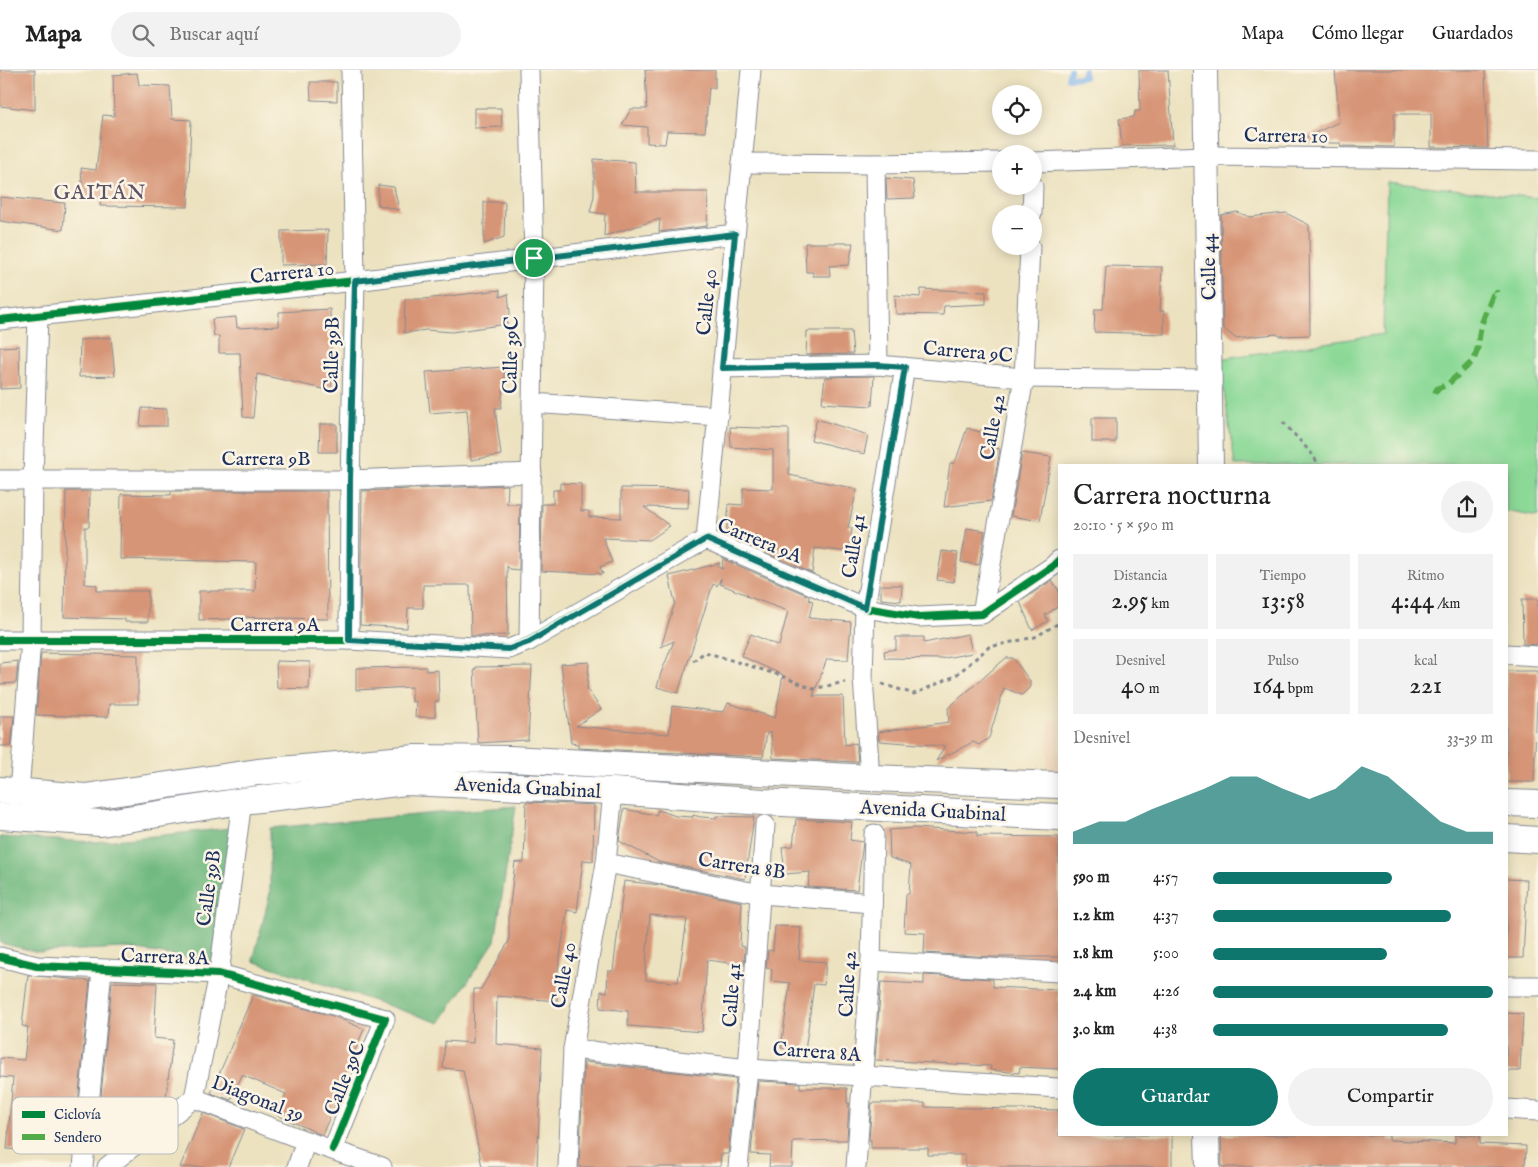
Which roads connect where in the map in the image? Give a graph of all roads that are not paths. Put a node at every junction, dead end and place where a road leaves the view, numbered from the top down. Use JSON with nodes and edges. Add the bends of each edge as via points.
{"nodes":[{"id":1,"x":351,"y":70,"type":"edge"},
{"id":2,"x":529,"y":70,"type":"edge"},
{"id":3,"x":751,"y":70,"type":"edge"},
{"id":4,"x":1205,"y":70,"type":"edge"},
{"id":5,"x":1207,"y":156,"type":"junction"},
{"id":6,"x":1538,"y":160,"type":"edge"},
{"id":7,"x":992,"y":162,"type":"edge"},
{"id":8,"x":742,"y":163,"type":"junction"},
{"id":9,"x":875,"y":164,"type":"junction"},
{"id":10,"x":1042,"y":166,"type":"edge"},
{"id":11,"x":735,"y":234,"type":"junction"},
{"id":12,"x":1030,"y":255,"type":"edge"},
{"id":13,"x":534,"y":258,"type":"junction"},
{"id":14,"x":355,"y":281,"type":"junction"},
{"id":15,"x":38,"y":316,"type":"junction"},
{"id":16,"x":0,"y":320,"type":"edge"},
{"id":17,"x":878,"y":365,"type":"junction"},
{"id":18,"x":905,"y":367,"type":"junction"},
{"id":19,"x":722,"y":368,"type":"junction"},
{"id":20,"x":1024,"y":378,"type":"junction"},
{"id":21,"x":1209,"y":380,"type":"junction"},
{"id":22,"x":532,"y":403,"type":"junction"},
{"id":23,"x":718,"y":416,"type":"junction"},
{"id":24,"x":1211,"y":464,"type":"edge"},
{"id":25,"x":532,"y":473,"type":"junction"},
{"id":26,"x":0,"y":480,"type":"edge"},
{"id":27,"x":33,"y":480,"type":"junction"},
{"id":28,"x":350,"y":480,"type":"junction"},
{"id":29,"x":706,"y":539,"type":"junction"},
{"id":30,"x":1058,"y":561,"type":"edge"},
{"id":31,"x":865,"y":608,"type":"junction"},
{"id":32,"x":982,"y":614,"type":"junction"},
{"id":33,"x":0,"y":640,"type":"edge"},
{"id":34,"x":31,"y":640,"type":"junction"},
{"id":35,"x":349,"y":640,"type":"junction"},
{"id":36,"x":529,"y":642,"type":"junction"},
{"id":37,"x":1508,"y":654,"type":"edge"},
{"id":38,"x":1538,"y":656,"type":"edge"},
{"id":39,"x":869,"y":763,"type":"dead end"},
{"id":40,"x":1058,"y":785,"type":"edge"},
{"id":41,"x":9,"y":791,"type":"edge"},
{"id":42,"x":613,"y":791,"type":"junction"},
{"id":43,"x":242,"y":801,"type":"junction"},
{"id":44,"x":1508,"y":803,"type":"edge"},
{"id":45,"x":1538,"y":804,"type":"edge"},
{"id":46,"x":0,"y":816,"type":"edge"},
{"id":47,"x":1058,"y":817,"type":"edge"},
{"id":48,"x":765,"y":825,"type":"dead end"},
{"id":49,"x":874,"y":834,"type":"dead end"},
{"id":50,"x":1508,"y":838,"type":"edge"},
{"id":51,"x":1538,"y":840,"type":"edge"},
{"id":52,"x":606,"y":863,"type":"junction"},
{"id":53,"x":761,"y":894,"type":"junction"},
{"id":54,"x":872,"y":903,"type":"junction"},
{"id":55,"x":0,"y":957,"type":"edge"},
{"id":56,"x":871,"y":961,"type":"junction"},
{"id":57,"x":102,"y":970,"type":"junction"},
{"id":58,"x":1058,"y":972,"type":"edge"},
{"id":59,"x":219,"y":974,"type":"junction"},
{"id":60,"x":1508,"y":986,"type":"edge"},
{"id":61,"x":1538,"y":986,"type":"edge"},
{"id":62,"x":385,"y":1019,"type":"joint"},
{"id":63,"x":573,"y":1049,"type":"junction"},
{"id":64,"x":748,"y":1069,"type":"junction"},
{"id":65,"x":863,"y":1076,"type":"junction"},
{"id":66,"x":1058,"y":1088,"type":"edge"},
{"id":67,"x":90,"y":1097,"type":"edge"},
{"id":68,"x":194,"y":1098,"type":"junction"},
{"id":69,"x":1508,"y":1110,"type":"edge"},
{"id":70,"x":178,"y":1111,"type":"edge"},
{"id":71,"x":1538,"y":1111,"type":"edge"},
{"id":72,"x":1207,"y":1136,"type":"edge"},
{"id":73,"x":306,"y":1141,"type":"junction"},
{"id":74,"x":333,"y":1149,"type":"junction"},
{"id":75,"x":84,"y":1154,"type":"edge"},
{"id":76,"x":124,"y":1154,"type":"edge"},
{"id":77,"x":83,"y":1167,"type":"edge"},
{"id":78,"x":108,"y":1167,"type":"edge"},
{"id":79,"x":297,"y":1167,"type":"edge"},
{"id":80,"x":382,"y":1167,"type":"edge"},
{"id":81,"x":568,"y":1167,"type":"edge"},
{"id":82,"x":738,"y":1167,"type":"edge"},
{"id":83,"x":856,"y":1167,"type":"edge"},
{"id":84,"x":1208,"y":1167,"type":"edge"}],
"edges":[{"from":1,"to":14,"type":"street","name":"Calle 39B"},
{"from":2,"to":13,"type":"street","name":"Calle 39C"},
{"from":3,"to":8,"type":"street","name":"Calle 40"},
{"from":4,"to":5,"type":"street","name":"Calle 44"},
{"from":5,"to":6,"type":"street","name":"Carrera 10"},
{"from":5,"to":10,"type":"street","name":"Carrera 10"},
{"from":5,"to":21,"type":"street","name":"Calle 44"},
{"from":7,"to":9,"type":"street"},
{"from":8,"to":9,"type":"street"},
{"from":8,"to":11,"type":"street","name":"Calle 40"},
{"from":9,"to":17,"type":"street"},
{"from":11,"to":13,"type":"street","name":"Carrera 10"},
{"from":11,"to":19,"type":"street","name":"Calle 40"},
{"from":12,"to":20,"type":"street","name":"Calle 42"},
{"from":13,"to":14,"type":"street","name":"Carrera 10"},
{"from":13,"to":22,"type":"street","name":"Calle 39C"},
{"from":14,"to":15,"type":"street","name":"Carrera 10"},
{"from":14,"to":28,"type":"street","name":"Calle 39B"},
{"from":15,"to":16,"type":"street","name":"Carrera 10"},
{"from":15,"to":27,"type":"street"},
{"from":17,"to":18,"type":"street","name":"Carrera 9C"},
{"from":17,"to":19,"type":"street","name":"Carrera 9C"},
{"from":18,"to":20,"type":"street","name":"Carrera 9C"},
{"from":18,"to":31,"type":"street","name":"Calle 41"},
{"from":19,"to":23,"type":"street","name":"Calle 40"},
{"from":20,"to":21,"type":"street","name":"Carrera 9C"},
{"from":20,"to":32,"type":"street","name":"Calle 42"},
{"from":21,"to":24,"type":"street","name":"Calle 44"},
{"from":22,"to":23,"type":"street"},
{"from":22,"to":25,"type":"street","name":"Calle 39C"},
{"from":23,"to":29,"type":"street","name":"Calle 40"},
{"from":25,"to":28,"type":"street","name":"Carrera 9B"},
{"from":25,"to":36,"type":"street","name":"Calle 39C"},
{"from":26,"to":27,"type":"street","name":"Carrera 9B"},
{"from":27,"to":28,"type":"street","name":"Carrera 9B"},
{"from":27,"to":34,"type":"street"},
{"from":28,"to":35,"type":"street","name":"Calle 39B"},
{"from":29,"to":31,"type":"street","name":"Carrera 9A"},
{"from":29,"to":36,"type":"street","name":"Carrera 9A"},
{"from":30,"to":32,"type":"street"},
{"from":31,"to":32,"type":"street","name":"Carrera 9A","via":[[920,617]]},
{"from":31,"to":39,"type":"street","name":"Calle 41","via":[[863,678]]},
{"from":33,"to":34,"type":"street","name":"Carrera 9A"},
{"from":34,"to":35,"type":"street","name":"Carrera 9A"},
{"from":34,"to":41,"type":"street"},
{"from":35,"to":36,"type":"street","name":"Carrera 9A","via":[[509,649]]},
{"from":37,"to":38,"type":"street"},
{"from":40,"to":41,"type":"main road","name":"Avenida Guabinal","via":[[510,759],[416,758],[258,772],[85,797]]},
{"from":42,"to":43,"type":"main road","name":"Avenida Guabinal","via":[[406,782]]},
{"from":42,"to":47,"type":"main road","name":"Avenida Guabinal"},
{"from":42,"to":52,"type":"street","name":"Calle 40"},
{"from":43,"to":46,"type":"main road","name":"Avenida Guabinal","via":[[101,823]]},
{"from":43,"to":59,"type":"street","name":"Calle 39B"},
{"from":44,"to":45,"type":"main road"},
{"from":48,"to":53,"type":"street","name":"Calle 41"},
{"from":49,"to":54,"type":"street","name":"Calle 42"},
{"from":50,"to":51,"type":"main road"},
{"from":52,"to":53,"type":"street","name":"Carrera 8B"},
{"from":52,"to":63,"type":"street","name":"Calle 40"},
{"from":53,"to":54,"type":"street","name":"Carrera 8B"},
{"from":53,"to":64,"type":"street","name":"Calle 41"},
{"from":54,"to":56,"type":"street","name":"Calle 42"},
{"from":55,"to":57,"type":"street","name":"Carrera 8A","via":[[37,966]]},
{"from":56,"to":58,"type":"street"},
{"from":56,"to":65,"type":"street","name":"Calle 42"},
{"from":57,"to":59,"type":"street","name":"Carrera 8A"},
{"from":57,"to":67,"type":"street"},
{"from":59,"to":62,"type":"street","name":"Carrera 8A"},
{"from":59,"to":68,"type":"street","name":"Calle 39B"},
{"from":60,"to":61,"type":"street"},
{"from":62,"to":74,"type":"street","name":"Calle 39C"},
{"from":63,"to":64,"type":"street","name":"Carrera 8A"},
{"from":63,"to":81,"type":"street","name":"Calle 40"},
{"from":64,"to":65,"type":"street","name":"Carrera 8A"},
{"from":64,"to":82,"type":"street","name":"Calle 41"},
{"from":65,"to":66,"type":"street","name":"Carrera 8A"},
{"from":65,"to":83,"type":"street","name":"Calle 42"},
{"from":68,"to":70,"type":"street","name":"Diagonal 39"},
{"from":68,"to":73,"type":"street","name":"Diagonal 39"},
{"from":69,"to":71,"type":"street"},
{"from":72,"to":84,"type":"street"},
{"from":73,"to":74,"type":"street","name":"Diagonal 39"},
{"from":73,"to":79,"type":"street"},
{"from":74,"to":80,"type":"street","name":"Diagonal 39"},
{"from":75,"to":77,"type":"street"},
{"from":76,"to":78,"type":"street","name":"Diagonal 39"}]}
